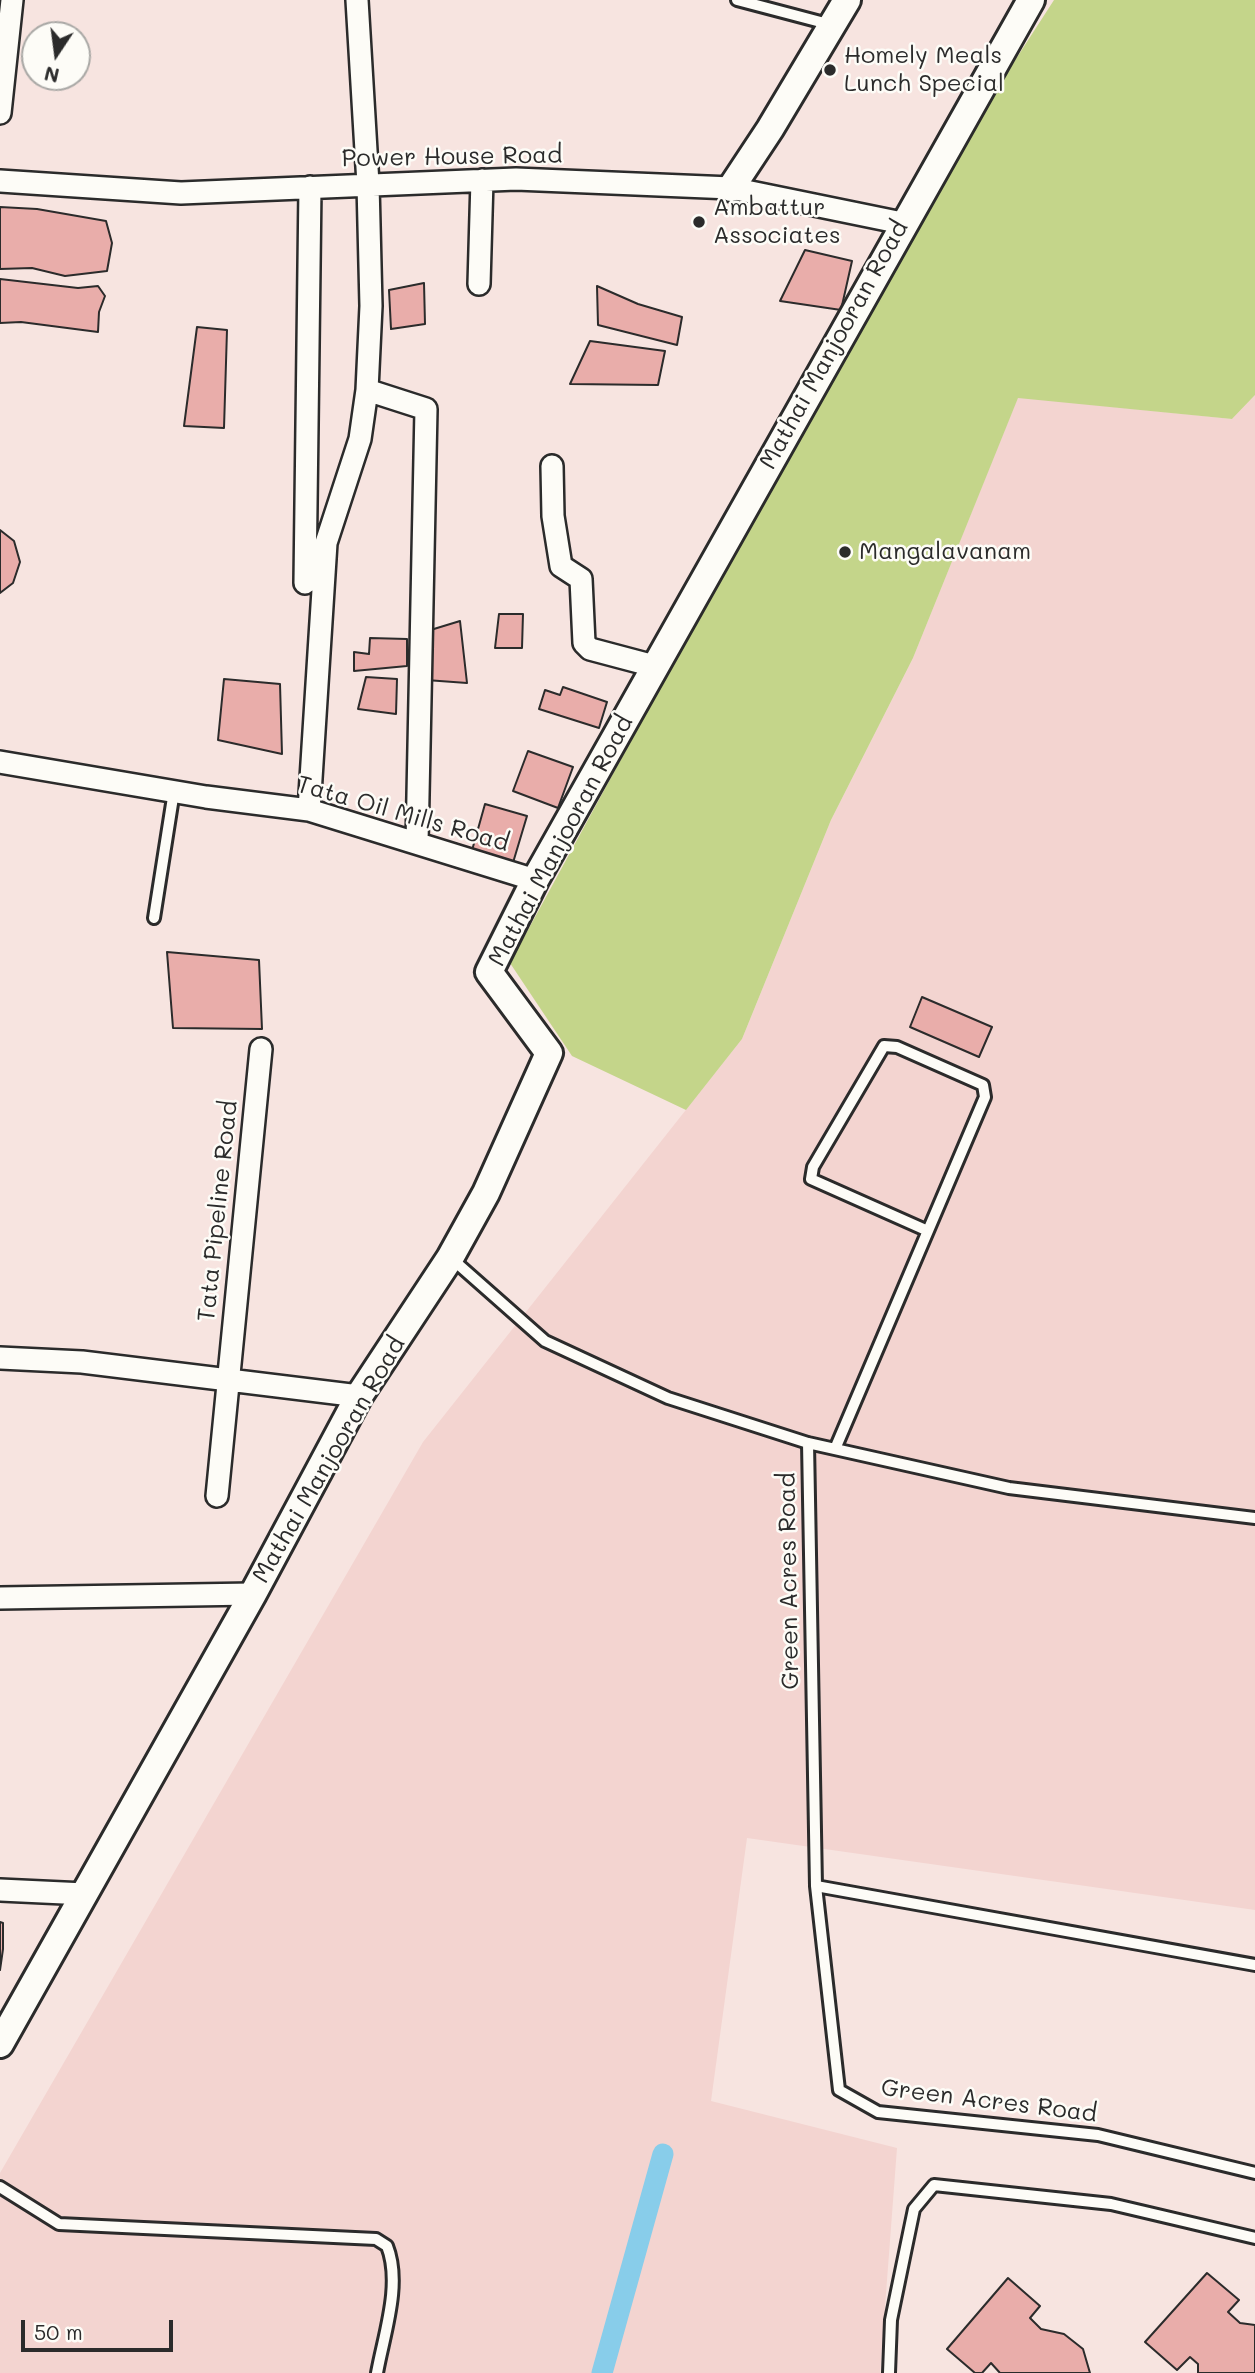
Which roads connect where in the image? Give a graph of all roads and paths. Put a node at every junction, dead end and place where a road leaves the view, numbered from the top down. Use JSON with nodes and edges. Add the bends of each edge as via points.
{"nodes":[{"id":1,"x":12,"y":0,"type":"edge"},
{"id":2,"x":357,"y":0,"type":"edge"},
{"id":3,"x":737,"y":0,"type":"edge"},
{"id":4,"x":847,"y":0,"type":"edge"},
{"id":5,"x":1031,"y":0,"type":"edge"},
{"id":6,"x":832,"y":25,"type":"junction"},
{"id":7,"x":0,"y":113,"type":"edge"},
{"id":8,"x":482,"y":180,"type":"junction"},
{"id":9,"x":0,"y":181,"type":"edge"},
{"id":10,"x":368,"y":184,"type":"junction"},
{"id":11,"x":310,"y":187,"type":"junction"},
{"id":12,"x":731,"y":188,"type":"junction"},
{"id":13,"x":902,"y":223,"type":"junction"},
{"id":14,"x":479,"y":284,"type":"dead end"},
{"id":15,"x":367,"y":390,"type":"junction"},
{"id":16,"x":552,"y":467,"type":"dead end"},
{"id":17,"x":314,"y":577,"type":"junction"},
{"id":18,"x":654,"y":666,"type":"junction"},
{"id":19,"x":0,"y":762,"type":"edge"},
{"id":20,"x":174,"y":791,"type":"junction"},
{"id":21,"x":309,"y":810,"type":"junction"},
{"id":22,"x":417,"y":844,"type":"junction"},
{"id":23,"x":535,"y":880,"type":"junction"},
{"id":24,"x":154,"y":918,"type":"dead end"},
{"id":25,"x":261,"y":1049,"type":"dead end"},
{"id":26,"x":928,"y":1231,"type":"junction"},
{"id":27,"x":450,"y":1258,"type":"junction"},
{"id":28,"x":0,"y":1358,"type":"edge"},
{"id":29,"x":227,"y":1379,"type":"junction"},
{"id":30,"x":359,"y":1396,"type":"junction"},
{"id":31,"x":808,"y":1443,"type":"junction"},
{"id":32,"x":835,"y":1449,"type":"junction"},
{"id":33,"x":217,"y":1496,"type":"dead end"},
{"id":34,"x":1255,"y":1518,"type":"edge"},
{"id":35,"x":253,"y":1594,"type":"junction"},
{"id":36,"x":0,"y":1598,"type":"edge"},
{"id":37,"x":816,"y":1886,"type":"junction"},
{"id":38,"x":0,"y":1890,"type":"edge"},
{"id":39,"x":85,"y":1894,"type":"junction"},
{"id":40,"x":1255,"y":1965,"type":"edge"},
{"id":41,"x":0,"y":2044,"type":"edge"},
{"id":42,"x":1255,"y":2173,"type":"edge"},
{"id":43,"x":0,"y":2187,"type":"edge"},
{"id":44,"x":1255,"y":2238,"type":"edge"},
{"id":45,"x":377,"y":2373,"type":"edge"},
{"id":46,"x":888,"y":2373,"type":"edge"}],
"edges":[{"from":1,"to":7,"type":"street"},
{"from":2,"to":10,"type":"street"},
{"from":3,"to":6,"type":"lane"},
{"from":4,"to":6,"type":"street"},
{"from":5,"to":13,"type":"street","name":"Mathai Manjooran Road"},
{"from":6,"to":12,"type":"street"},
{"from":8,"to":10,"type":"street","name":"Power House Road"},
{"from":8,"to":12,"type":"street","name":"Power House Road"},
{"from":8,"to":14,"type":"street"},
{"from":9,"to":11,"type":"street","name":"Power House Road","via":[[181,193]]},
{"from":10,"to":11,"type":"street","name":"Power House Road"},
{"from":10,"to":15,"type":"street","via":[[371,306]]},
{"from":11,"to":17,"type":"street"},
{"from":12,"to":13,"type":"street","name":"Power House Road"},
{"from":13,"to":18,"type":"street","name":"Mathai Manjooran Road"},
{"from":15,"to":17,"type":"street","via":[[360,439]]},
{"from":15,"to":22,"type":"street","via":[[426,409]]},
{"from":16,"to":18,"type":"street","via":[[561,566],[581,579],[583,588],[584,643],[590,649]]},
{"from":17,"to":21,"type":"street"},
{"from":18,"to":23,"type":"street","name":"Mathai Manjooran Road"},
{"from":19,"to":20,"type":"street","name":"Tata Oil Mills Road"},
{"from":20,"to":21,"type":"street","name":"Tata Oil Mills Road"},
{"from":20,"to":24,"type":"lane"},
{"from":21,"to":22,"type":"street","name":"Tata Oil Mills Road"},
{"from":22,"to":23,"type":"street","name":"Tata Oil Mills Road"},
{"from":23,"to":27,"type":"street","name":"Mathai Manjooran Road","via":[[489,972],[549,1053],[486,1193]]},
{"from":25,"to":29,"type":"street","name":"Tata Pipeline Road"},
{"from":26,"to":26,"type":"lane","via":[[985,1097],[984,1085],[897,1047],[884,1046],[813,1167],[811,1179]]},
{"from":26,"to":32,"type":"lane"},
{"from":27,"to":30,"type":"street","name":"Mathai Manjooran Road"},
{"from":27,"to":31,"type":"lane","via":[[545,1340],[668,1398]]},
{"from":28,"to":29,"type":"street","via":[[82,1362]]},
{"from":29,"to":30,"type":"street"},
{"from":29,"to":33,"type":"street","name":"Tata Pipeline Road"},
{"from":30,"to":35,"type":"street","name":"Mathai Manjooran Road"},
{"from":31,"to":32,"type":"lane"},
{"from":31,"to":37,"type":"lane","name":"Green Acres Road"},
{"from":32,"to":34,"type":"lane","via":[[1009,1488]]},
{"from":35,"to":36,"type":"street"},
{"from":35,"to":39,"type":"street","name":"Mathai Manjooran Road"},
{"from":37,"to":40,"type":"lane"},
{"from":37,"to":42,"type":"lane","name":"Green Acres Road","via":[[839,2090],[878,2112],[1098,2135]]},
{"from":38,"to":39,"type":"street"},
{"from":39,"to":41,"type":"street","name":"Mathai Manjooran Road"},
{"from":43,"to":45,"type":"lane","via":[[59,2224],[376,2239],[387,2246],[393,2259]]},
{"from":44,"to":46,"type":"lane","via":[[1111,2204],[934,2185],[914,2209],[891,2320]]}]}
